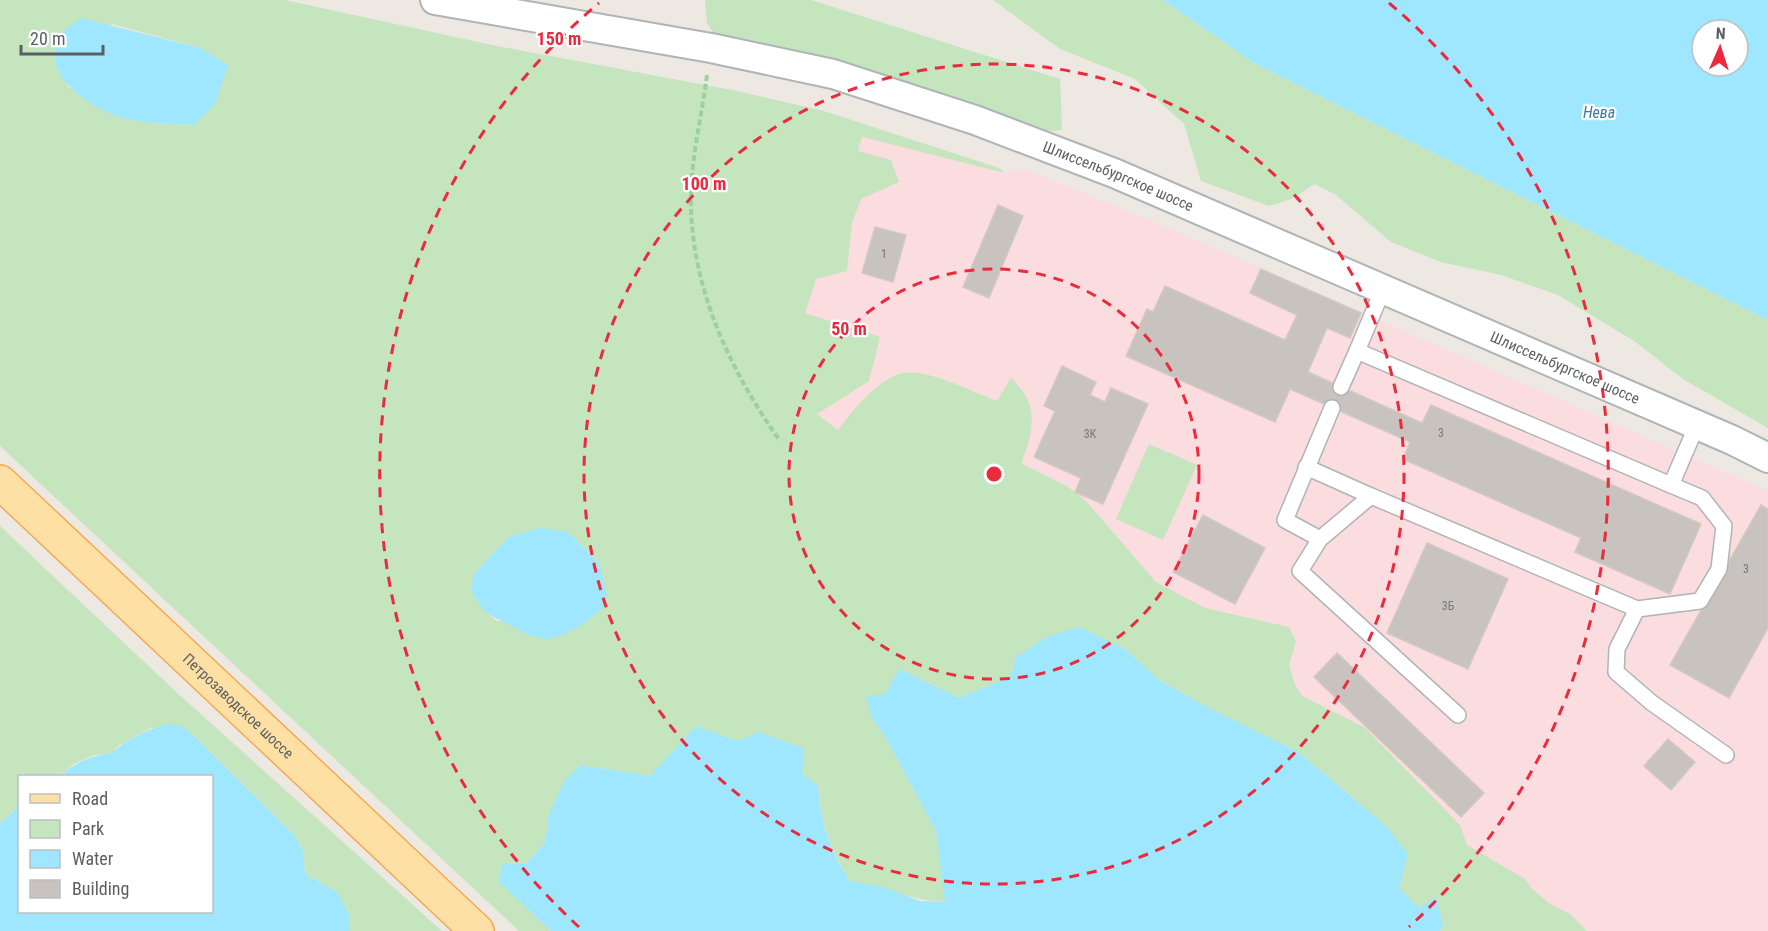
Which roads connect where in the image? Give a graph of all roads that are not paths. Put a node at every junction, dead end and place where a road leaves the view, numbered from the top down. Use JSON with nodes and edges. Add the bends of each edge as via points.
{"nodes":[{"id":1,"x":435,"y":0,"type":"edge"},
{"id":2,"x":1383,"y":289,"type":"junction"},
{"id":3,"x":1357,"y":351,"type":"junction"},
{"id":4,"x":1341,"y":387,"type":"dead end"},
{"id":5,"x":1332,"y":408,"type":"dead end"},
{"id":6,"x":1697,"y":425,"type":"junction"},
{"id":7,"x":1768,"y":458,"type":"edge"},
{"id":8,"x":1306,"y":467,"type":"junction"},
{"id":9,"x":0,"y":482,"type":"edge"},
{"id":10,"x":1671,"y":485,"type":"junction"},
{"id":11,"x":1371,"y":496,"type":"junction"},
{"id":12,"x":1320,"y":539,"type":"junction"},
{"id":13,"x":1637,"y":609,"type":"junction"},
{"id":14,"x":1458,"y":715,"type":"dead end"},
{"id":15,"x":1726,"y":755,"type":"dead end"},
{"id":16,"x":477,"y":931,"type":"edge"}],
"edges":[{"from":1,"to":2,"type":"street","name":"Шлиссельбургское шоссе","via":[[711,48],[833,74],[975,120],[1114,173]]},
{"from":2,"to":3,"type":"lane"},
{"from":2,"to":6,"type":"street","name":"Шлиссельбургское шоссе"},
{"from":3,"to":4,"type":"lane"},
{"from":3,"to":10,"type":"lane"},
{"from":5,"to":8,"type":"lane"},
{"from":6,"to":7,"type":"street","name":"Шлиссельбургское шоссе"},
{"from":6,"to":10,"type":"lane"},
{"from":8,"to":11,"type":"lane"},
{"from":8,"to":12,"type":"lane","via":[[1285,520]]},
{"from":9,"to":16,"type":"main road","name":"Петрозаводское шоссе"},
{"from":10,"to":13,"type":"lane","via":[[1702,498],[1724,526],[1719,569],[1700,601]]},
{"from":11,"to":12,"type":"lane"},
{"from":11,"to":13,"type":"lane"},
{"from":12,"to":14,"type":"lane","via":[[1300,571]]},
{"from":13,"to":15,"type":"lane","via":[[1617,649],[1616,672],[1652,703]]}]}
